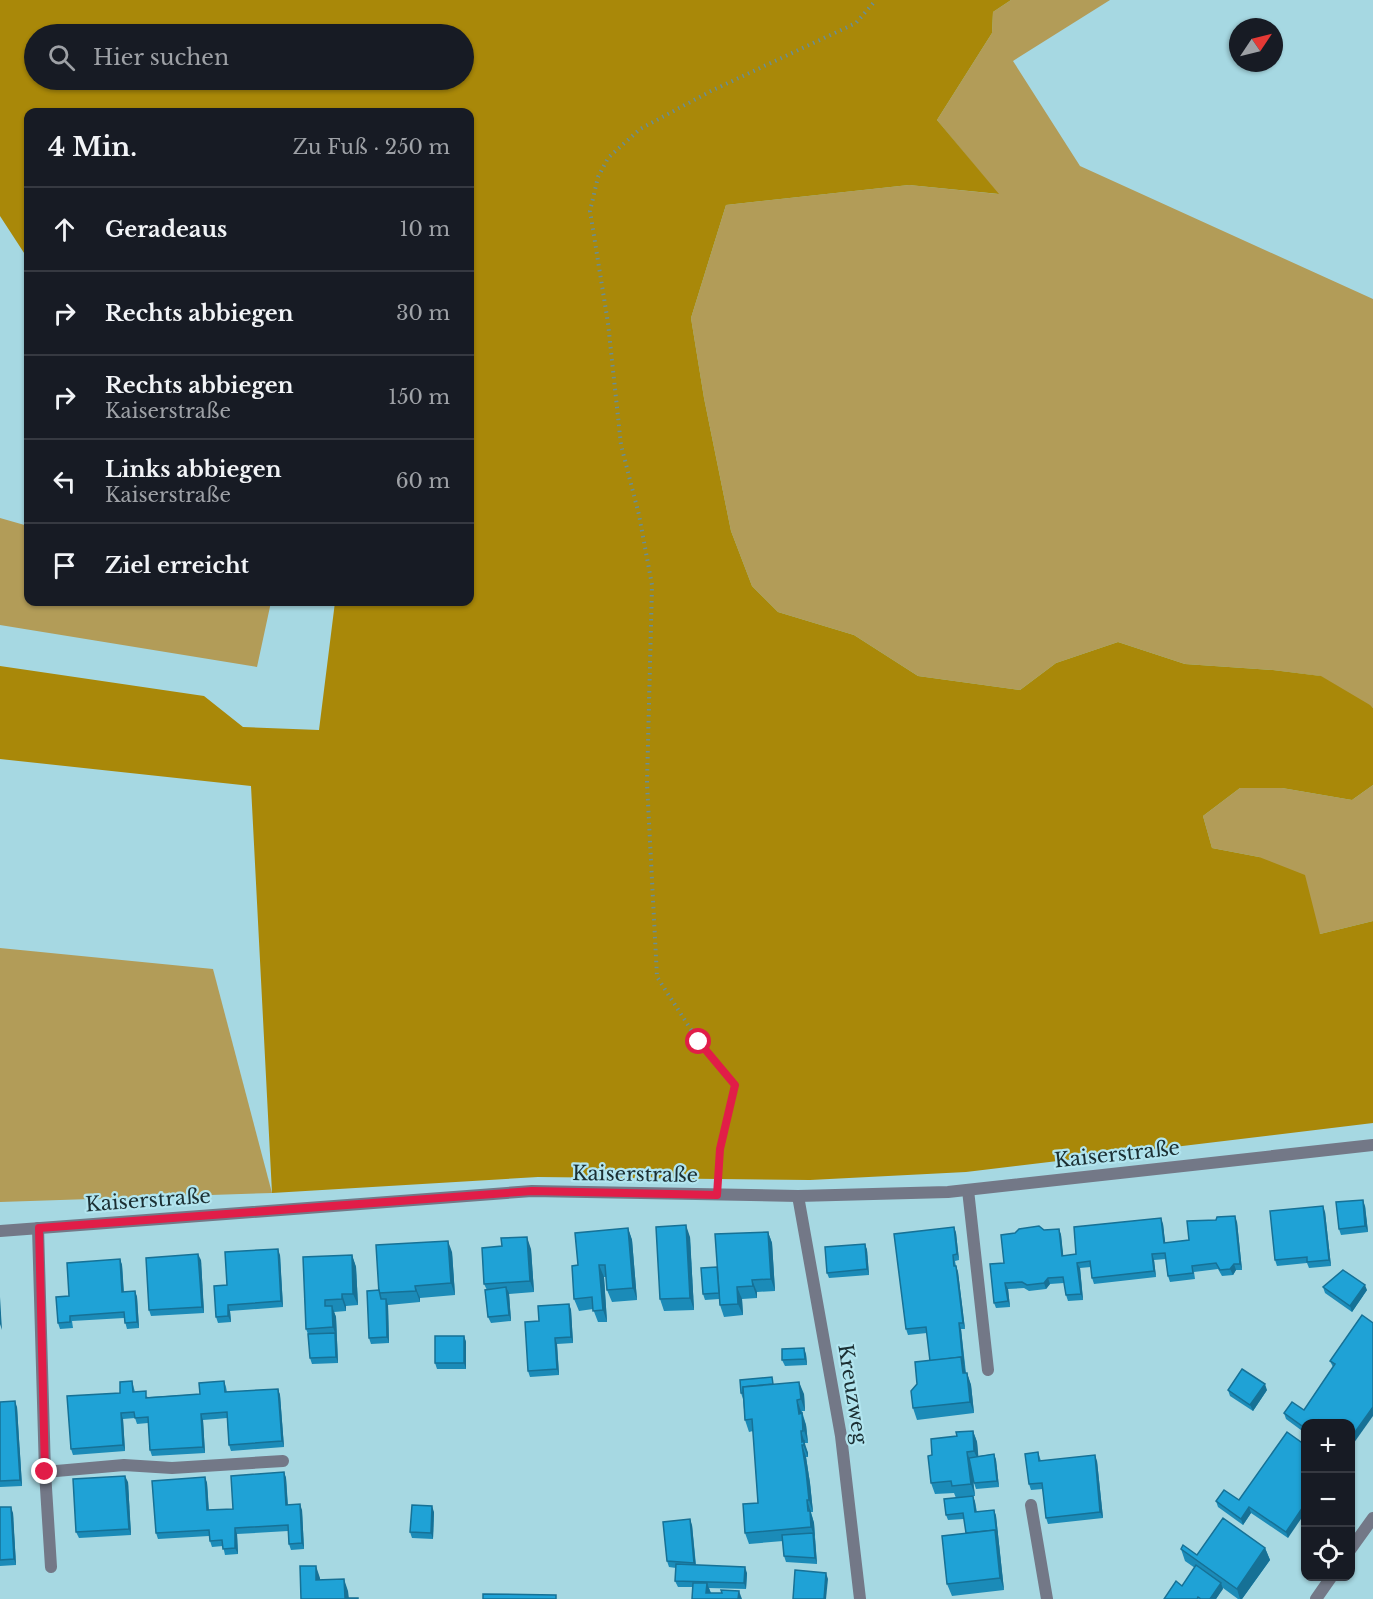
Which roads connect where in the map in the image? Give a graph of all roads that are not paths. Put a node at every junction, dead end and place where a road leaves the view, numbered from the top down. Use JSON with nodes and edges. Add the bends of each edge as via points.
{"nodes":[{"id":1,"x":1373,"y":1145,"type":"edge"},
{"id":2,"x":968,"y":1190,"type":"junction"},
{"id":3,"x":798,"y":1196,"type":"junction"},
{"id":4,"x":39,"y":1228,"type":"junction"},
{"id":5,"x":0,"y":1231,"type":"edge"},
{"id":6,"x":987,"y":1370,"type":"dead end"},
{"id":7,"x":283,"y":1461,"type":"dead end"},
{"id":8,"x":45,"y":1472,"type":"junction"},
{"id":9,"x":1031,"y":1505,"type":"dead end"},
{"id":10,"x":1373,"y":1518,"type":"edge"},
{"id":11,"x":1355,"y":1543,"type":"edge"},
{"id":12,"x":51,"y":1567,"type":"dead end"},
{"id":13,"x":1329,"y":1581,"type":"edge"},
{"id":14,"x":860,"y":1599,"type":"edge"},
{"id":15,"x":1047,"y":1599,"type":"edge"},
{"id":16,"x":1317,"y":1599,"type":"edge"}],
"edges":[{"from":1,"to":2,"type":"street","name":"Kaiserstraße"},
{"from":2,"to":3,"type":"street","name":"Kaiserstraße"},
{"from":2,"to":6,"type":"street"},
{"from":3,"to":4,"type":"street","name":"Kaiserstraße","via":[[532,1191]]},
{"from":3,"to":14,"type":"street","name":"Kreuzweg","via":[[841,1436]]},
{"from":4,"to":5,"type":"street","name":"Kaiserstraße"},
{"from":4,"to":8,"type":"street"},
{"from":7,"to":8,"type":"street","via":[[172,1468],[124,1465]]},
{"from":8,"to":12,"type":"street"},
{"from":9,"to":15,"type":"street"},
{"from":10,"to":11,"type":"street"},
{"from":13,"to":16,"type":"street"}]}
